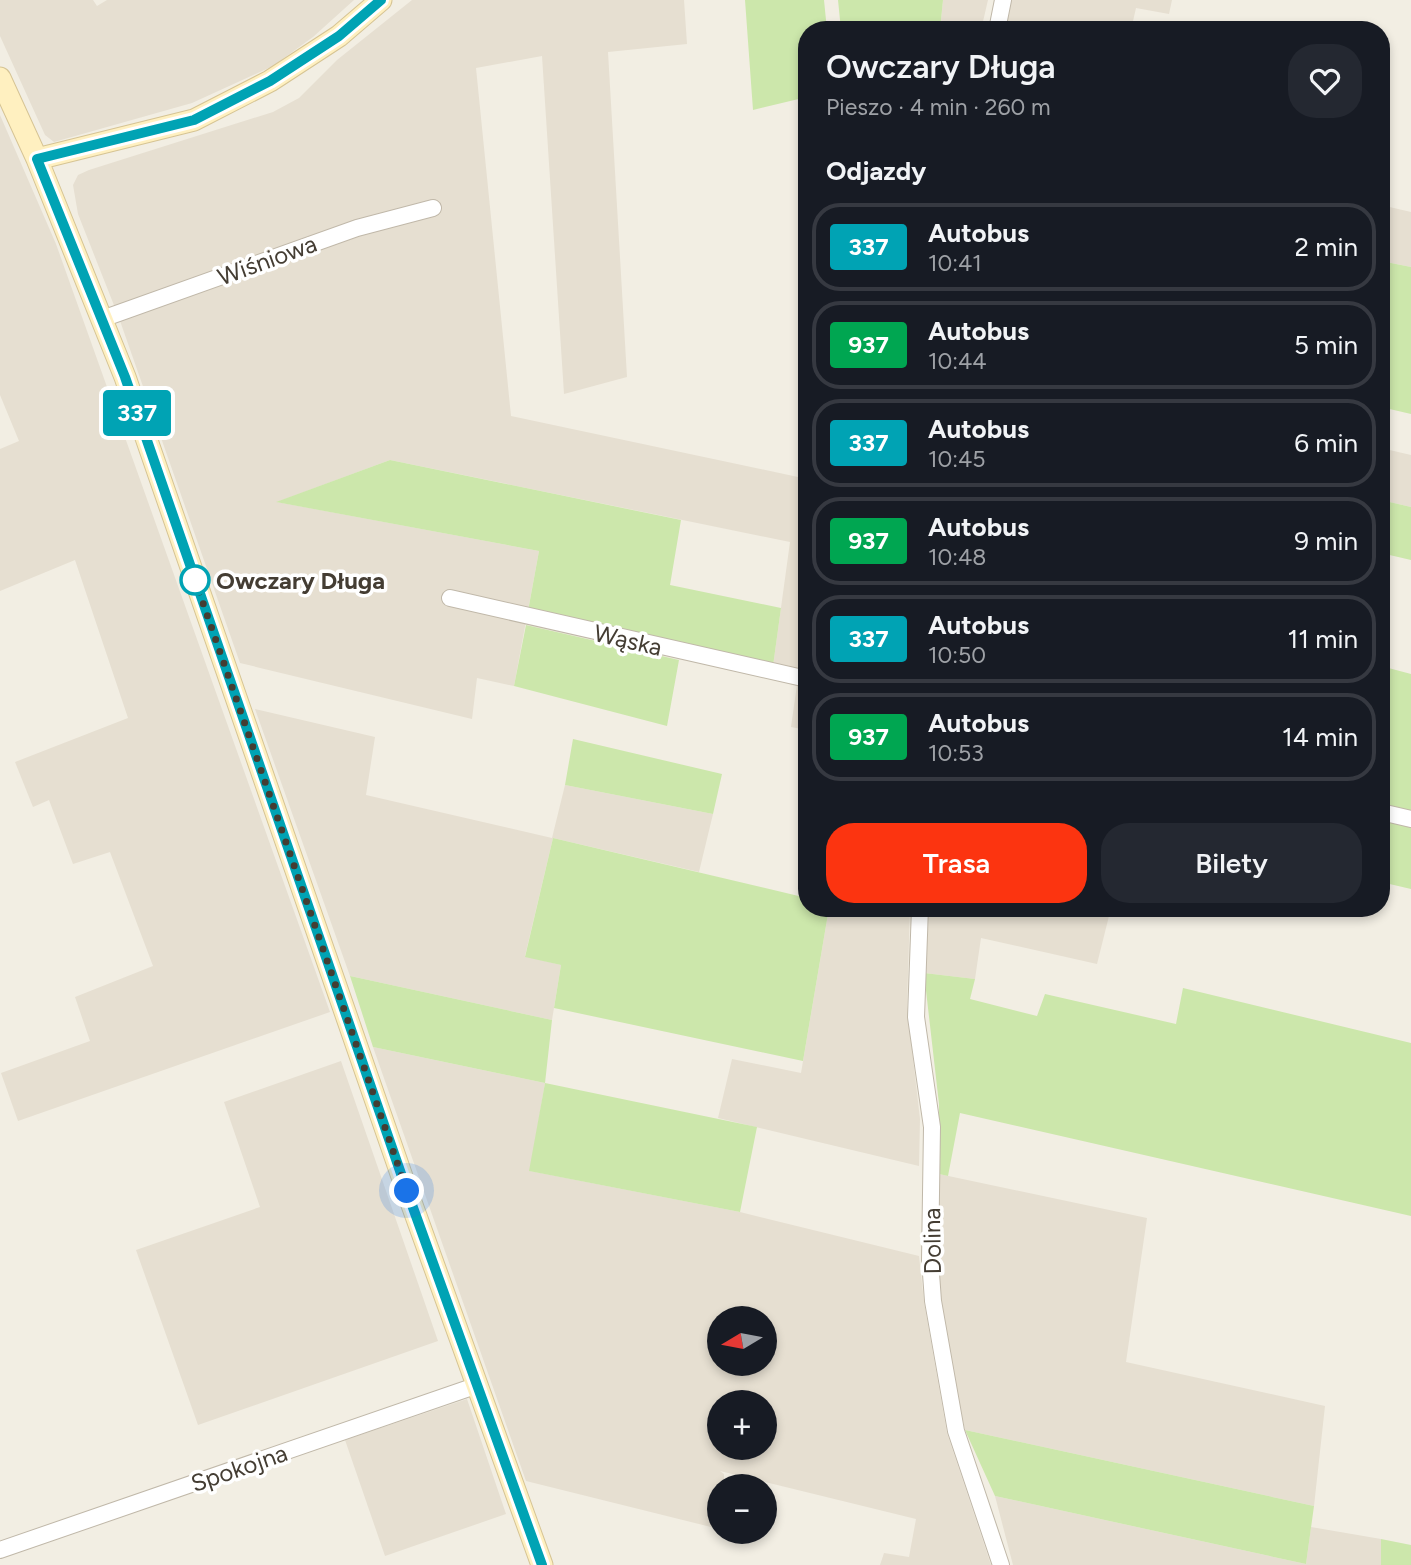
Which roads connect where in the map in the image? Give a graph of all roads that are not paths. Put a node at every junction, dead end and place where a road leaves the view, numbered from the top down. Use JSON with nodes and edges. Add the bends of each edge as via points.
{"nodes":[{"id":1,"x":381,"y":0,"type":"edge"},
{"id":2,"x":1003,"y":0,"type":"edge"},
{"id":3,"x":999,"y":21,"type":"edge"},
{"id":4,"x":0,"y":78,"type":"edge"},
{"id":5,"x":37,"y":159,"type":"junction"},
{"id":6,"x":433,"y":208,"type":"dead end"},
{"id":7,"x":102,"y":319,"type":"junction"},
{"id":8,"x":450,"y":598,"type":"dead end"},
{"id":9,"x":798,"y":677,"type":"edge"},
{"id":10,"x":1390,"y":814,"type":"edge"},
{"id":11,"x":1411,"y":818,"type":"edge"},
{"id":12,"x":920,"y":917,"type":"edge"},
{"id":13,"x":478,"y":1385,"type":"junction"},
{"id":14,"x":0,"y":1550,"type":"edge"},
{"id":15,"x":542,"y":1565,"type":"edge"},
{"id":16,"x":1001,"y":1565,"type":"edge"}],
"edges":[{"from":1,"to":5,"type":"street","via":[[339,36],[270,81],[194,120]]},
{"from":2,"to":3,"type":"street"},
{"from":4,"to":5,"type":"street"},
{"from":5,"to":7,"type":"street"},
{"from":6,"to":7,"type":"street","name":"Wiśniowa","via":[[357,228]]},
{"from":7,"to":13,"type":"street"},
{"from":8,"to":9,"type":"street","name":"Wąska"},
{"from":10,"to":11,"type":"street"},
{"from":12,"to":16,"type":"street","name":"Dolina","via":[[916,1017],[932,1127],[933,1301],[956,1431]]},
{"from":13,"to":14,"type":"street","name":"Spokojna"},
{"from":13,"to":15,"type":"street"}]}
